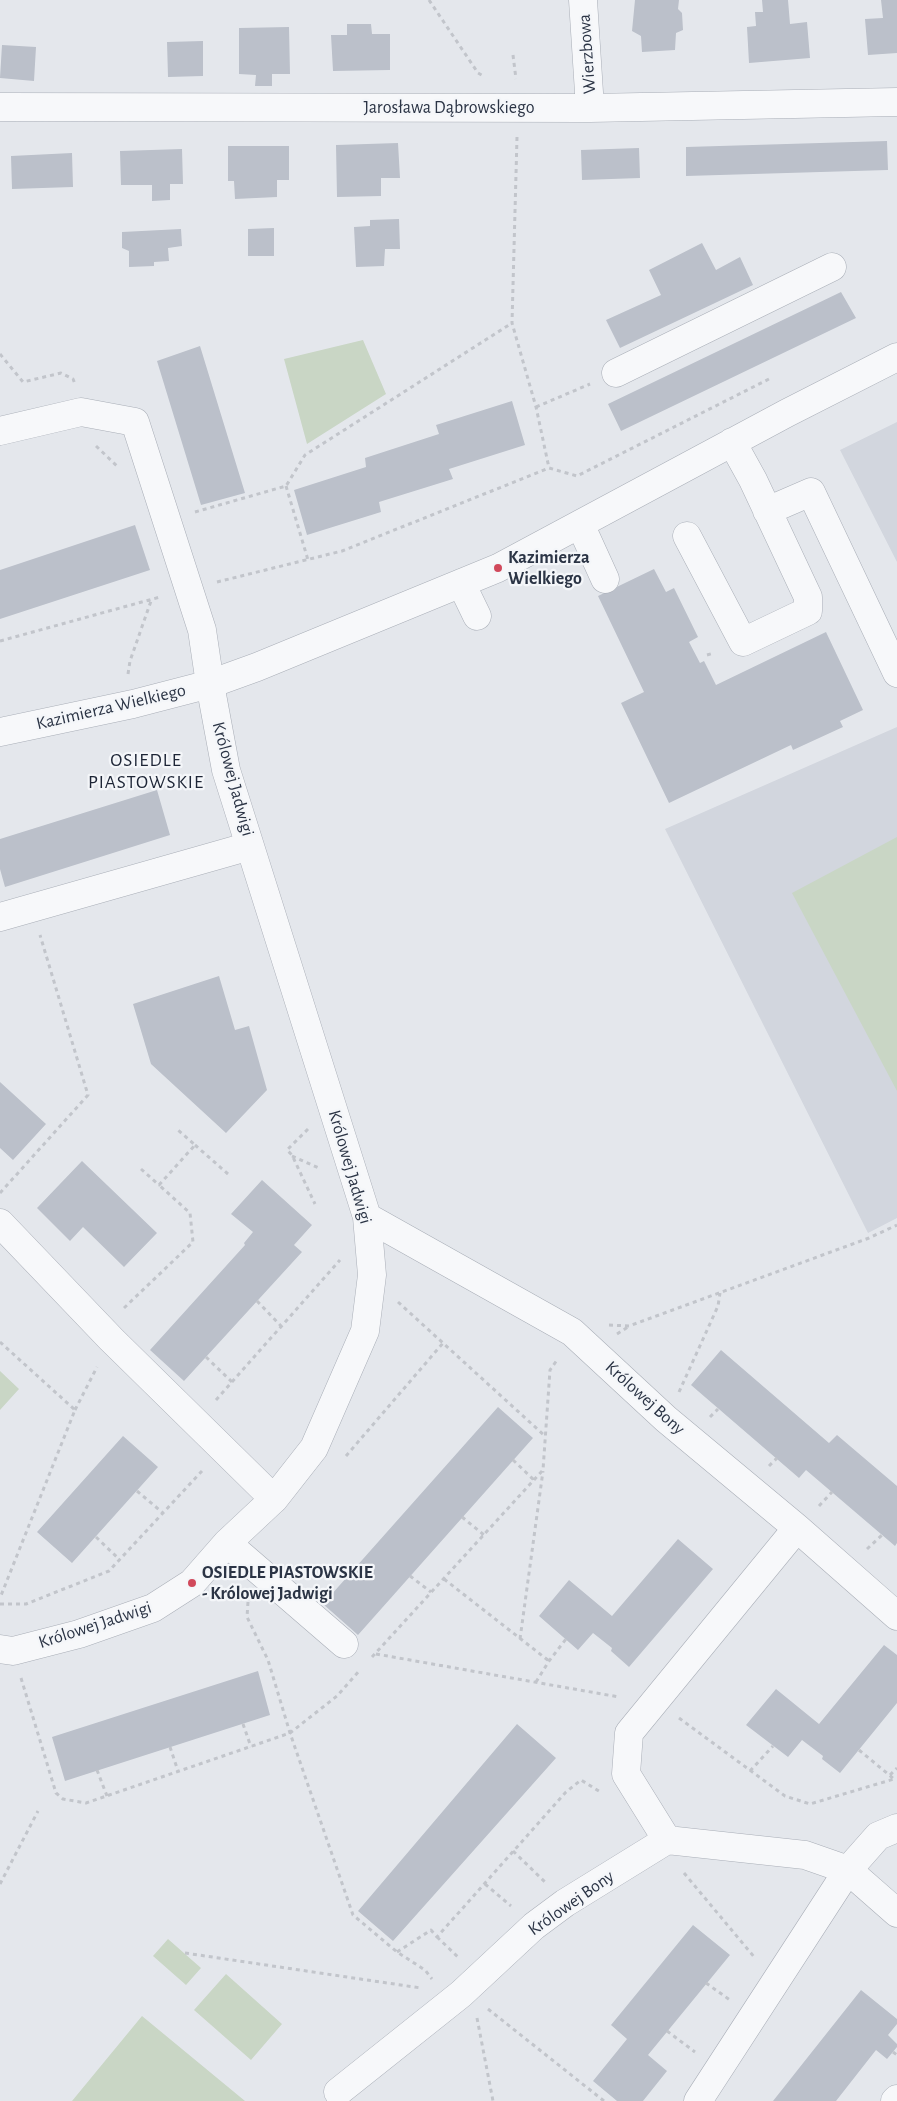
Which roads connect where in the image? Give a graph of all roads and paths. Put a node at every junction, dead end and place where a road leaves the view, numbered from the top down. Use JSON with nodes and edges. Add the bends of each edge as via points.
{"nodes":[{"id":1,"x":429,"y":0,"type":"edge"},
{"id":2,"x":583,"y":0,"type":"edge"},
{"id":3,"x":514,"y":55,"type":"dead end"},
{"id":4,"x":518,"y":101,"type":"junction"},
{"id":5,"x":897,"y":102,"type":"edge"},
{"id":6,"x":0,"y":107,"type":"edge"},
{"id":7,"x":590,"y":108,"type":"junction"},
{"id":8,"x":832,"y":267,"type":"dead end"},
{"id":9,"x":512,"y":323,"type":"junction"},
{"id":10,"x":0,"y":354,"type":"edge"},
{"id":11,"x":897,"y":358,"type":"edge"},
{"id":12,"x":616,"y":374,"type":"joint"},
{"id":13,"x":769,"y":379,"type":"dead end"},
{"id":14,"x":536,"y":407,"type":"junction"},
{"id":15,"x":89,"y":413,"type":"junction"},
{"id":16,"x":0,"y":431,"type":"edge"},
{"id":17,"x":732,"y":442,"type":"junction"},
{"id":18,"x":549,"y":468,"type":"junction"},
{"id":19,"x":286,"y":486,"type":"junction"},
{"id":20,"x":767,"y":511,"type":"junction"},
{"id":21,"x":168,"y":519,"type":"junction"},
{"id":22,"x":580,"y":524,"type":"junction"},
{"id":23,"x":687,"y":536,"type":"dead end"},
{"id":24,"x":308,"y":560,"type":"junction"},
{"id":25,"x":605,"y":579,"type":"dead end"},
{"id":26,"x":461,"y":583,"type":"junction"},
{"id":27,"x":199,"y":585,"type":"junction"},
{"id":28,"x":151,"y":600,"type":"junction"},
{"id":29,"x":477,"y":616,"type":"dead end"},
{"id":30,"x":0,"y":642,"type":"edge"},
{"id":31,"x":897,"y":673,"type":"edge"},
{"id":32,"x":128,"y":677,"type":"dead end"},
{"id":33,"x":210,"y":684,"type":"junction"},
{"id":34,"x":0,"y":732,"type":"edge"},
{"id":35,"x":250,"y":846,"type":"junction"},
{"id":36,"x":0,"y":917,"type":"edge"},
{"id":37,"x":39,"y":932,"type":"dead end"},
{"id":38,"x":312,"y":1124,"type":"dead end"},
{"id":39,"x":178,"y":1130,"type":"dead end"},
{"id":40,"x":195,"y":1145,"type":"junction"},
{"id":41,"x":292,"y":1156,"type":"junction"},
{"id":42,"x":141,"y":1169,"type":"dead end"},
{"id":43,"x":328,"y":1172,"type":"dead end"},
{"id":44,"x":228,"y":1174,"type":"dead end"},
{"id":45,"x":159,"y":1185,"type":"junction"},
{"id":46,"x":0,"y":1194,"type":"edge"},
{"id":47,"x":315,"y":1204,"type":"dead end"},
{"id":48,"x":367,"y":1218,"type":"junction"},
{"id":49,"x":0,"y":1223,"type":"edge"},
{"id":50,"x":897,"y":1225,"type":"edge"},
{"id":51,"x":326,"y":1278,"type":"dead end"},
{"id":52,"x":720,"y":1293,"type":"junction"},
{"id":53,"x":394,"y":1298,"type":"dead end"},
{"id":54,"x":258,"y":1301,"type":"dead end"},
{"id":55,"x":605,"y":1325,"type":"dead end"},
{"id":56,"x":282,"y":1327,"type":"junction"},
{"id":57,"x":107,"y":1334,"type":"junction"},
{"id":58,"x":0,"y":1342,"type":"edge"},
{"id":59,"x":443,"y":1343,"type":"junction"},
{"id":60,"x":560,"y":1356,"type":"dead end"},
{"id":61,"x":206,"y":1357,"type":"dead end"},
{"id":62,"x":232,"y":1382,"type":"junction"},
{"id":63,"x":677,"y":1397,"type":"dead end"},
{"id":64,"x":75,"y":1410,"type":"junction"},
{"id":65,"x":197,"y":1422,"type":"junction"},
{"id":66,"x":546,"y":1436,"type":"junction"},
{"id":67,"x":224,"y":1448,"type":"junction"},
{"id":68,"x":344,"y":1458,"type":"dead end"},
{"id":69,"x":513,"y":1460,"type":"dead end"},
{"id":70,"x":543,"y":1470,"type":"junction"},
{"id":71,"x":534,"y":1480,"type":"junction"},
{"id":72,"x":136,"y":1491,"type":"dead end"},
{"id":73,"x":274,"y":1499,"type":"junction"},
{"id":74,"x":163,"y":1513,"type":"junction"},
{"id":75,"x":462,"y":1518,"type":"dead end"},
{"id":76,"x":796,"y":1528,"type":"junction"},
{"id":77,"x":484,"y":1535,"type":"junction"},
{"id":78,"x":96,"y":1537,"type":"dead end"},
{"id":79,"x":227,"y":1543,"type":"junction"},
{"id":80,"x":119,"y":1560,"type":"junction"},
{"id":81,"x":261,"y":1573,"type":"junction"},
{"id":82,"x":410,"y":1576,"type":"dead end"},
{"id":83,"x":444,"y":1579,"type":"junction"},
{"id":84,"x":431,"y":1592,"type":"junction"},
{"id":85,"x":0,"y":1598,"type":"edge"},
{"id":86,"x":0,"y":1604,"type":"edge"},
{"id":87,"x":897,"y":1616,"type":"edge"},
{"id":88,"x":520,"y":1639,"type":"junction"},
{"id":89,"x":566,"y":1639,"type":"dead end"},
{"id":90,"x":344,"y":1644,"type":"dead end"},
{"id":91,"x":6,"y":1650,"type":"edge"},
{"id":92,"x":376,"y":1654,"type":"junction"},
{"id":93,"x":549,"y":1661,"type":"junction"},
{"id":94,"x":366,"y":1664,"type":"dead end"},
{"id":95,"x":360,"y":1670,"type":"dead end"},
{"id":96,"x":536,"y":1682,"type":"junction"},
{"id":97,"x":655,"y":1701,"type":"junction"},
{"id":98,"x":243,"y":1724,"type":"dead end"},
{"id":99,"x":290,"y":1734,"type":"junction"},
{"id":100,"x":773,"y":1746,"type":"dead end"},
{"id":101,"x":170,"y":1747,"type":"dead end"},
{"id":102,"x":251,"y":1747,"type":"junction"},
{"id":103,"x":859,"y":1750,"type":"dead end"},
{"id":104,"x":897,"y":1768,"type":"edge"},
{"id":105,"x":98,"y":1770,"type":"dead end"},
{"id":106,"x":178,"y":1771,"type":"junction"},
{"id":107,"x":750,"y":1771,"type":"junction"},
{"id":108,"x":626,"y":1774,"type":"junction"},
{"id":109,"x":890,"y":1775,"type":"junction"},
{"id":110,"x":107,"y":1796,"type":"junction"},
{"id":111,"x":38,"y":1811,"type":"dead end"},
{"id":112,"x":897,"y":1828,"type":"edge"},
{"id":113,"x":664,"y":1842,"type":"junction"},
{"id":114,"x":513,"y":1851,"type":"junction"},
{"id":115,"x":848,"y":1870,"type":"junction"},
{"id":116,"x":0,"y":1884,"type":"edge"},
{"id":117,"x":565,"y":1903,"type":"junction"},
{"id":118,"x":897,"y":1913,"type":"edge"},
{"id":119,"x":397,"y":1952,"type":"junction"},
{"id":120,"x":185,"y":1953,"type":"dead end"},
{"id":121,"x":775,"y":1982,"type":"junction"},
{"id":122,"x":465,"y":2000,"type":"junction"},
{"id":123,"x":893,"y":2052,"type":"dead end"},
{"id":124,"x":897,"y":2055,"type":"edge"},
{"id":125,"x":338,"y":2092,"type":"dead end"},
{"id":126,"x":493,"y":2101,"type":"edge"},
{"id":127,"x":604,"y":2101,"type":"edge"},
{"id":128,"x":698,"y":2101,"type":"edge"}],
"edges":[{"from":1,"to":4,"type":"path","via":[[478,73]]},
{"from":2,"to":7,"type":"street","name":"Wierzbowa"},
{"from":3,"to":4,"type":"path"},
{"from":4,"to":6,"type":"street","name":"Jarosława Dąbrowskiego"},
{"from":4,"to":7,"type":"street","name":"Jarosława Dąbrowskiego"},
{"from":4,"to":9,"type":"path"},
{"from":5,"to":7,"type":"street","name":"Jarosława Dąbrowskiego"},
{"from":8,"to":12,"type":"street"},
{"from":9,"to":14,"type":"path"},
{"from":9,"to":19,"type":"path","via":[[306,455]]},
{"from":10,"to":15,"type":"path","via":[[23,382],[62,373],[73,379]]},
{"from":11,"to":17,"type":"street","name":"Kazimierza Wielkiego"},
{"from":12,"to":14,"type":"path"},
{"from":13,"to":18,"type":"path","via":[[577,476]]},
{"from":14,"to":18,"type":"path"},
{"from":15,"to":16,"type":"street","via":[[81,412]]},
{"from":15,"to":21,"type":"street","name":"Królowej Jadwigi","via":[[135,422]]},
{"from":17,"to":20,"type":"street"},
{"from":17,"to":22,"type":"street","name":"Kazimierza Wielkiego"},
{"from":18,"to":24,"type":"path","via":[[342,551]]},
{"from":19,"to":21,"type":"path"},
{"from":19,"to":24,"type":"path"},
{"from":20,"to":23,"type":"street","via":[[808,597],[808,611],[743,642]]},
{"from":20,"to":31,"type":"street","via":[[811,492]]},
{"from":21,"to":27,"type":"street","name":"Królowej Jadwigi"},
{"from":22,"to":25,"type":"street"},
{"from":22,"to":26,"type":"street","name":"Kazimierza Wielkiego","via":[[498,568]]},
{"from":24,"to":27,"type":"path"},
{"from":26,"to":29,"type":"street"},
{"from":26,"to":33,"type":"street","name":"Kazimierza Wielkiego"},
{"from":27,"to":28,"type":"path"},
{"from":27,"to":33,"type":"street","name":"Królowej Jadwigi"},
{"from":28,"to":30,"type":"path"},
{"from":28,"to":32,"type":"path","via":[[130,661]]},
{"from":33,"to":34,"type":"street","name":"Kazimierza Wielkiego"},
{"from":33,"to":35,"type":"street","name":"Królowej Jadwigi","via":[[226,770]]},
{"from":35,"to":36,"type":"street"},
{"from":35,"to":48,"type":"street","name":"Królowej Jadwigi"},
{"from":37,"to":46,"type":"path","via":[[88,1095]]},
{"from":38,"to":41,"type":"path","via":[[287,1150]]},
{"from":39,"to":40,"type":"path"},
{"from":40,"to":44,"type":"path"},
{"from":40,"to":45,"type":"path"},
{"from":41,"to":43,"type":"path"},
{"from":41,"to":47,"type":"path"},
{"from":42,"to":45,"type":"path"},
{"from":45,"to":57,"type":"path","via":[[190,1213],[193,1242]]},
{"from":48,"to":73,"type":"street","name":"Królowej Jadwigi","via":[[372,1275],[365,1331],[314,1448]]},
{"from":48,"to":76,"type":"street","name":"Królowej Bony","via":[[572,1332],[666,1419]]},
{"from":49,"to":57,"type":"street"},
{"from":50,"to":52,"type":"path"},
{"from":51,"to":56,"type":"path"},
{"from":52,"to":55,"type":"path","via":[[629,1326]]},
{"from":52,"to":63,"type":"path","via":[[718,1306]]},
{"from":53,"to":59,"type":"path"},
{"from":54,"to":56,"type":"path"},
{"from":56,"to":62,"type":"path"},
{"from":57,"to":64,"type":"path"},
{"from":57,"to":65,"type":"street"},
{"from":58,"to":64,"type":"path"},
{"from":59,"to":66,"type":"path"},
{"from":59,"to":68,"type":"path"},
{"from":60,"to":66,"type":"path","via":[[550,1370]]},
{"from":61,"to":62,"type":"path"},
{"from":62,"to":65,"type":"path"},
{"from":64,"to":85,"type":"path"},
{"from":65,"to":67,"type":"street"},
{"from":66,"to":70,"type":"path"},
{"from":67,"to":73,"type":"street"},
{"from":67,"to":74,"type":"path"},
{"from":69,"to":71,"type":"path"},
{"from":70,"to":71,"type":"path"},
{"from":70,"to":88,"type":"path"},
{"from":71,"to":77,"type":"path"},
{"from":72,"to":74,"type":"path"},
{"from":73,"to":79,"type":"street","name":"Królowej Jadwigi"},
{"from":74,"to":80,"type":"path"},
{"from":75,"to":77,"type":"path"},
{"from":76,"to":87,"type":"street","name":"Królowej Bony"},
{"from":76,"to":97,"type":"street"},
{"from":77,"to":83,"type":"path"},
{"from":78,"to":80,"type":"path"},
{"from":79,"to":81,"type":"street"},
{"from":79,"to":91,"type":"street","name":"Królowej Jadwigi","via":[[192,1583],[153,1608],[79,1634]]},
{"from":80,"to":86,"type":"path","via":[[109,1570],[26,1604]]},
{"from":81,"to":90,"type":"street"},
{"from":81,"to":99,"type":"path","via":[[248,1590],[247,1617],[268,1660]]},
{"from":82,"to":84,"type":"path"},
{"from":83,"to":84,"type":"path"},
{"from":83,"to":88,"type":"path"},
{"from":84,"to":92,"type":"path"},
{"from":88,"to":93,"type":"path"},
{"from":89,"to":93,"type":"path"},
{"from":91,"to":110,"type":"path","via":[[56,1793],[63,1799],[86,1803]]},
{"from":92,"to":94,"type":"path"},
{"from":92,"to":96,"type":"path"},
{"from":93,"to":96,"type":"path"},
{"from":95,"to":99,"type":"path","via":[[337,1696]]},
{"from":96,"to":97,"type":"path"},
{"from":97,"to":107,"type":"path"},
{"from":97,"to":108,"type":"street","via":[[629,1733]]},
{"from":98,"to":102,"type":"path"},
{"from":99,"to":102,"type":"path"},
{"from":99,"to":119,"type":"path","via":[[353,1915]]},
{"from":100,"to":107,"type":"path"},
{"from":101,"to":106,"type":"path"},
{"from":102,"to":106,"type":"path"},
{"from":103,"to":109,"type":"path"},
{"from":104,"to":109,"type":"path"},
{"from":105,"to":110,"type":"path"},
{"from":106,"to":110,"type":"path"},
{"from":107,"to":109,"type":"path","via":[[785,1796],[810,1804],[894,1778]]},
{"from":108,"to":113,"type":"street"},
{"from":108,"to":114,"type":"path","via":[[600,1794],[581,1780],[566,1792]]},
{"from":111,"to":116,"type":"path"},
{"from":112,"to":115,"type":"street","via":[[878,1836]]},
{"from":113,"to":115,"type":"street","via":[[805,1855]]},
{"from":113,"to":117,"type":"street","name":"Królowej Bony"},
{"from":113,"to":121,"type":"path"},
{"from":114,"to":117,"type":"path"},
{"from":114,"to":119,"type":"path","via":[[437,1937],[431,1930]]},
{"from":115,"to":118,"type":"street"},
{"from":115,"to":121,"type":"street"},
{"from":117,"to":122,"type":"street","name":"Królowej Bony","via":[[534,1926]]},
{"from":119,"to":122,"type":"path"},
{"from":120,"to":122,"type":"path"},
{"from":121,"to":128,"type":"street"},
{"from":122,"to":125,"type":"street","name":"Królowej Bony"},
{"from":122,"to":126,"type":"path"},
{"from":122,"to":127,"type":"path"},
{"from":123,"to":124,"type":"path"}]}
